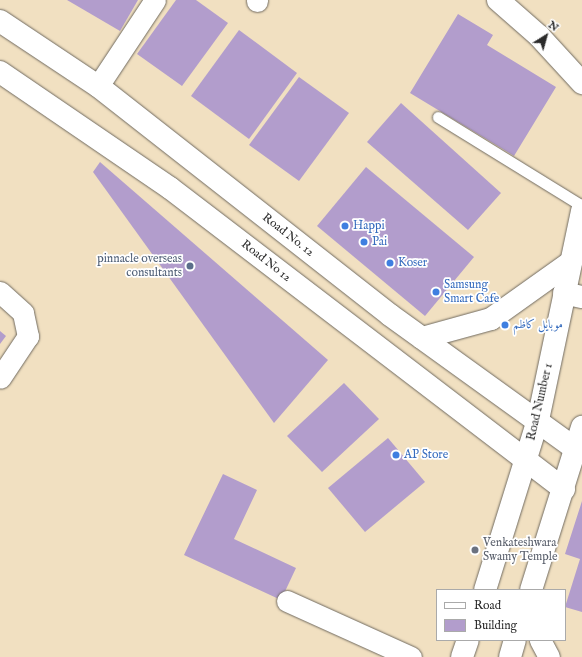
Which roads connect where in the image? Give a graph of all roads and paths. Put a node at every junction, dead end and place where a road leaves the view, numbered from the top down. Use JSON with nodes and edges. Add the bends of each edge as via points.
{"nodes":[{"id":1,"x":155,"y":0,"type":"edge"},
{"id":2,"x":498,"y":0,"type":"edge"},
{"id":3,"x":0,"y":21,"type":"edge"},
{"id":4,"x":0,"y":72,"type":"edge"},
{"id":5,"x":582,"y":83,"type":"edge"},
{"id":6,"x":98,"y":86,"type":"junction"},
{"id":7,"x":438,"y":117,"type":"dead end"},
{"id":8,"x":582,"y":206,"type":"edge"},
{"id":9,"x":582,"y":210,"type":"edge"},
{"id":10,"x":571,"y":262,"type":"junction"},
{"id":11,"x":0,"y":292,"type":"edge"},
{"id":12,"x":573,"y":295,"type":"edge"},
{"id":13,"x":422,"y":338,"type":"junction"},
{"id":14,"x":0,"y":378,"type":"edge"},
{"id":15,"x":538,"y":420,"type":"junction"},
{"id":16,"x":582,"y":427,"type":"edge"},
{"id":17,"x":576,"y":449,"type":"junction"},
{"id":18,"x":526,"y":459,"type":"junction"},
{"id":19,"x":564,"y":489,"type":"junction"},
{"id":20,"x":485,"y":589,"type":"edge"},
{"id":21,"x":531,"y":589,"type":"edge"},
{"id":22,"x":288,"y":601,"type":"dead end"},
{"id":23,"x":468,"y":641,"type":"edge"},
{"id":24,"x":515,"y":641,"type":"edge"},
{"id":25,"x":541,"y":641,"type":"edge"},
{"id":26,"x":411,"y":657,"type":"edge"},
{"id":27,"x":462,"y":657,"type":"edge"},
{"id":28,"x":510,"y":657,"type":"edge"},
{"id":29,"x":549,"y":657,"type":"edge"}],
"edges":[{"from":1,"to":6,"type":"street"},
{"from":2,"to":5,"type":"main road","via":[[539,36]]},
{"from":3,"to":6,"type":"main road","name":"Road No. 12"},
{"from":4,"to":18,"type":"main road","name":"Road No 12","via":[[170,188]]},
{"from":6,"to":13,"type":"main road","name":"Road No. 12"},
{"from":7,"to":8,"type":"lane"},
{"from":9,"to":10,"type":"main road","name":"Road Number 1"},
{"from":10,"to":12,"type":"main road","name":"Road Number 1"},
{"from":10,"to":13,"type":"main road","via":[[491,319]]},
{"from":11,"to":14,"type":"street","via":[[23,313],[28,336]]},
{"from":12,"to":15,"type":"main road","name":"Road Number 1"},
{"from":13,"to":15,"type":"main road","name":"Road No. 12"},
{"from":15,"to":17,"type":"main road","name":"Road No. 12"},
{"from":15,"to":18,"type":"main road","name":"Road Number 1"},
{"from":16,"to":17,"type":"main road"},
{"from":17,"to":19,"type":"main road"},
{"from":18,"to":19,"type":"main road","name":"Road No 12"},
{"from":18,"to":20,"type":"main road","name":"Road Number 1"},
{"from":19,"to":21,"type":"main road"},
{"from":22,"to":26,"type":"street"},
{"from":23,"to":27,"type":"main road"},
{"from":24,"to":28,"type":"main road"},
{"from":25,"to":29,"type":"street"}]}
